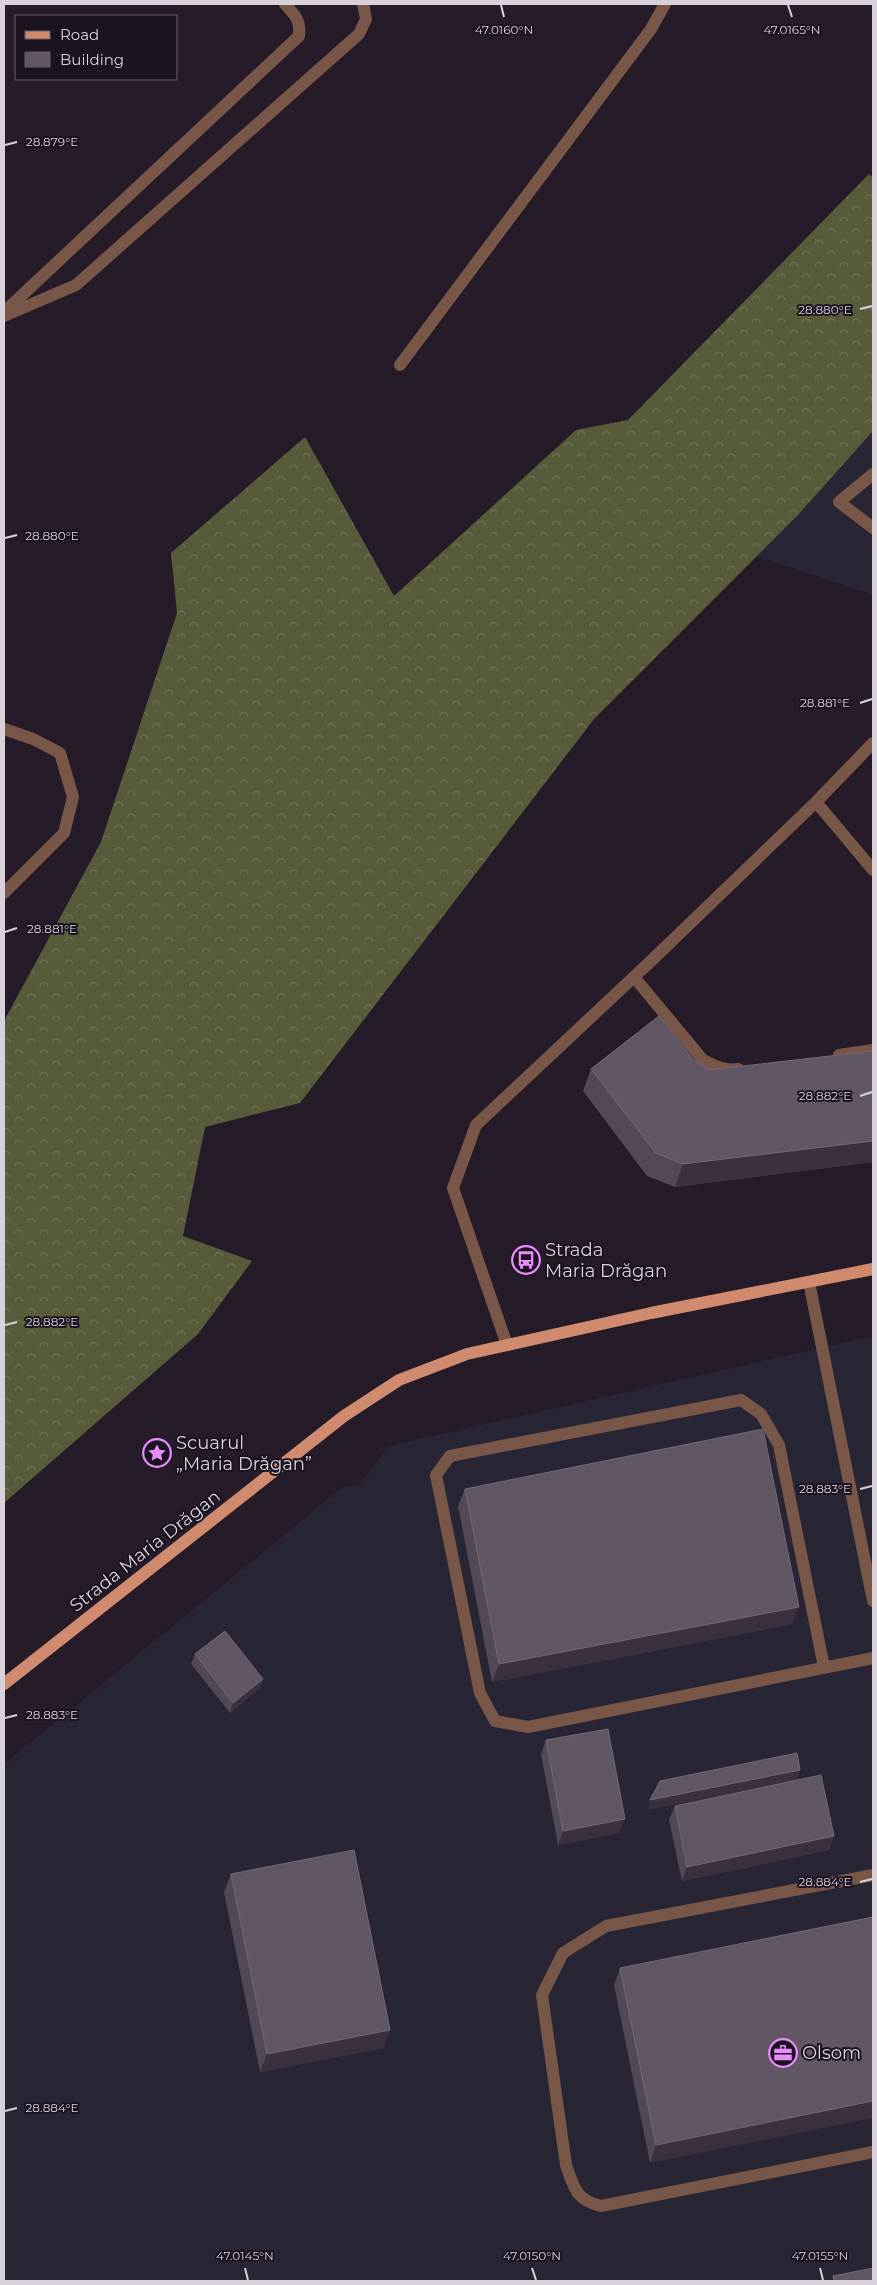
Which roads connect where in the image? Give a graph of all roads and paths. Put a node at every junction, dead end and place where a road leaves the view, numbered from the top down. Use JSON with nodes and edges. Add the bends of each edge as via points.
{"nodes":[{"id":1,"x":285,"y":4,"type":"edge"},
{"id":2,"x":363,"y":4,"type":"edge"},
{"id":3,"x":665,"y":4,"type":"edge"},
{"id":4,"x":4,"y":314,"type":"edge"},
{"id":5,"x":400,"y":364,"type":"dead end"},
{"id":6,"x":873,"y":474,"type":"edge"},
{"id":7,"x":873,"y":528,"type":"edge"},
{"id":8,"x":4,"y":729,"type":"edge"},
{"id":9,"x":873,"y":743,"type":"edge"},
{"id":10,"x":816,"y":802,"type":"junction"},
{"id":11,"x":873,"y":870,"type":"edge"},
{"id":12,"x":4,"y":893,"type":"edge"},
{"id":13,"x":634,"y":977,"type":"junction"},
{"id":14,"x":873,"y":1050,"type":"edge"},
{"id":15,"x":825,"y":1057,"type":"edge"},
{"id":16,"x":748,"y":1068,"type":"edge"},
{"id":17,"x":873,"y":1270,"type":"edge"},
{"id":18,"x":809,"y":1282,"type":"junction"},
{"id":19,"x":507,"y":1345,"type":"junction"},
{"id":20,"x":873,"y":1601,"type":"edge"},
{"id":21,"x":873,"y":1658,"type":"edge"},
{"id":22,"x":824,"y":1667,"type":"junction"},
{"id":23,"x":4,"y":1684,"type":"edge"},
{"id":24,"x":873,"y":1875,"type":"edge"},
{"id":25,"x":873,"y":2152,"type":"edge"}],
"edges":[{"from":1,"to":4,"type":"lane","via":[[301,26],[299,36]]},
{"from":2,"to":4,"type":"lane","via":[[366,19],[359,34],[76,285]]},
{"from":3,"to":5,"type":"lane","via":[[651,30]]},
{"from":6,"to":7,"type":"lane","via":[[839,502]]},
{"from":8,"to":12,"type":"lane","via":[[60,753],[73,797],[64,833]]},
{"from":9,"to":10,"type":"lane"},
{"from":10,"to":11,"type":"lane"},
{"from":10,"to":13,"type":"lane"},
{"from":13,"to":16,"type":"lane","via":[[703,1060],[729,1070]]},
{"from":13,"to":19,"type":"lane","via":[[476,1125],[453,1188]]},
{"from":14,"to":15,"type":"lane"},
{"from":17,"to":18,"type":"main road","name":"Strada Maria Drăgan"},
{"from":18,"to":19,"type":"main road","name":"Strada Maria Drăgan"},
{"from":18,"to":20,"type":"lane"},
{"from":19,"to":23,"type":"main road","name":"Strada Maria Drăgan","via":[[467,1354],[399,1380],[344,1416]]},
{"from":21,"to":22,"type":"lane"},
{"from":22,"to":22,"type":"lane","via":[[528,1726],[494,1721],[480,1693],[436,1475],[450,1456],[741,1400],[761,1414],[779,1445]]},
{"from":24,"to":25,"type":"lane","via":[[606,1926],[563,1953],[542,1995],[566,2165],[574,2189],[586,2202],[602,2206]]}]}
